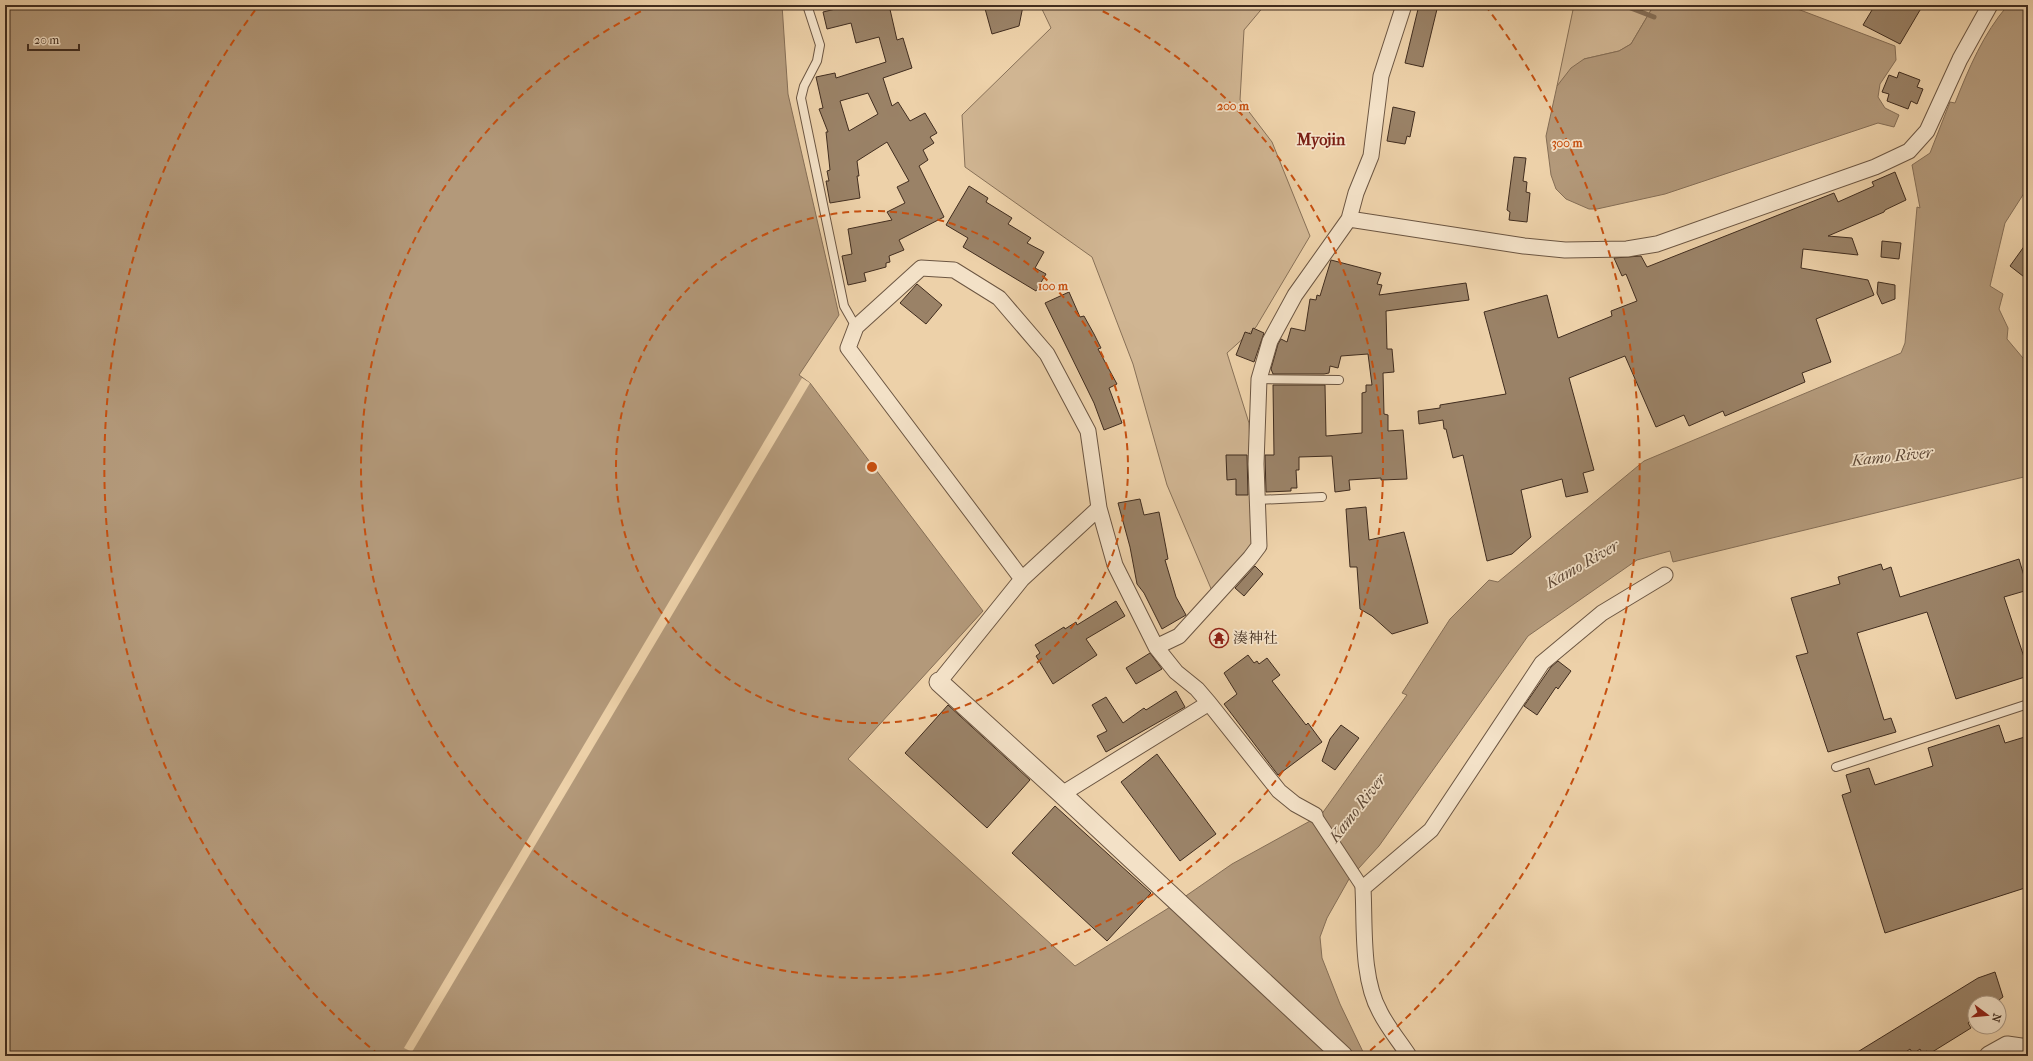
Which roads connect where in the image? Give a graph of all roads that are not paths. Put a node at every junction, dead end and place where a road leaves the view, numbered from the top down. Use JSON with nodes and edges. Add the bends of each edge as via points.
{"nodes":[{"id":1,"x":808,"y":5,"type":"edge"},
{"id":2,"x":1404,"y":5,"type":"edge"},
{"id":3,"x":1990,"y":5,"type":"edge"},
{"id":4,"x":1349,"y":219,"type":"junction"},
{"id":5,"x":856,"y":327,"type":"junction"},
{"id":6,"x":1258,"y":379,"type":"junction"},
{"id":7,"x":1339,"y":380,"type":"dead end"},
{"id":8,"x":1322,"y":497,"type":"dead end"},
{"id":9,"x":1257,"y":500,"type":"junction"},
{"id":10,"x":1099,"y":508,"type":"junction"},
{"id":11,"x":1665,"y":575,"type":"dead end"},
{"id":12,"x":1022,"y":579,"type":"junction"},
{"id":13,"x":1156,"y":647,"type":"junction"},
{"id":14,"x":939,"y":682,"type":"joint"},
{"id":15,"x":1209,"y":703,"type":"junction"},
{"id":16,"x":2028,"y":704,"type":"edge"},
{"id":17,"x":1836,"y":767,"type":"dead end"},
{"id":18,"x":1062,"y":794,"type":"junction"},
{"id":19,"x":1316,"y":815,"type":"joint"},
{"id":20,"x":1363,"y":888,"type":"junction"},
{"id":21,"x":2028,"y":1049,"type":"edge"},
{"id":22,"x":1343,"y":1056,"type":"edge"},
{"id":23,"x":1409,"y":1056,"type":"edge"},
{"id":24,"x":1989,"y":1056,"type":"edge"}],
"edges":[{"from":1,"to":5,"type":"lane","via":[[820,45],[817,61],[804,86],[801,98],[844,306]]},
{"from":2,"to":4,"type":"street","via":[[1380,76],[1370,156]]},
{"from":3,"to":4,"type":"street","via":[[1960,59],[1927,131],[1909,151],[1875,167],[1657,244],[1627,249],[1565,250]]},
{"from":4,"to":6,"type":"street","via":[[1295,295],[1270,341]]},
{"from":5,"to":10,"type":"street","via":[[920,268],[954,270],[999,298],[1047,354],[1088,432]]},
{"from":5,"to":12,"type":"street","via":[[848,348]]},
{"from":6,"to":7,"type":"lane"},
{"from":6,"to":9,"type":"street"},
{"from":8,"to":9,"type":"lane"},
{"from":9,"to":13,"type":"street","via":[[1259,546],[1179,636]]},
{"from":10,"to":12,"type":"street"},
{"from":10,"to":13,"type":"street","via":[[1115,565]]},
{"from":11,"to":20,"type":"street","via":[[1602,613],[1542,663],[1432,830]]},
{"from":12,"to":14,"type":"street"},
{"from":13,"to":15,"type":"street","via":[[1176,672]]},
{"from":14,"to":18,"type":"street"},
{"from":15,"to":18,"type":"street"},
{"from":15,"to":19,"type":"street","via":[[1279,791]]},
{"from":16,"to":17,"type":"lane"},
{"from":18,"to":22,"type":"street"},
{"from":19,"to":20,"type":"street"},
{"from":20,"to":23,"type":"street","via":[[1365,961],[1370,981],[1379,1012]]},
{"from":21,"to":24,"type":"street","via":[[2007,1046]]}]}
